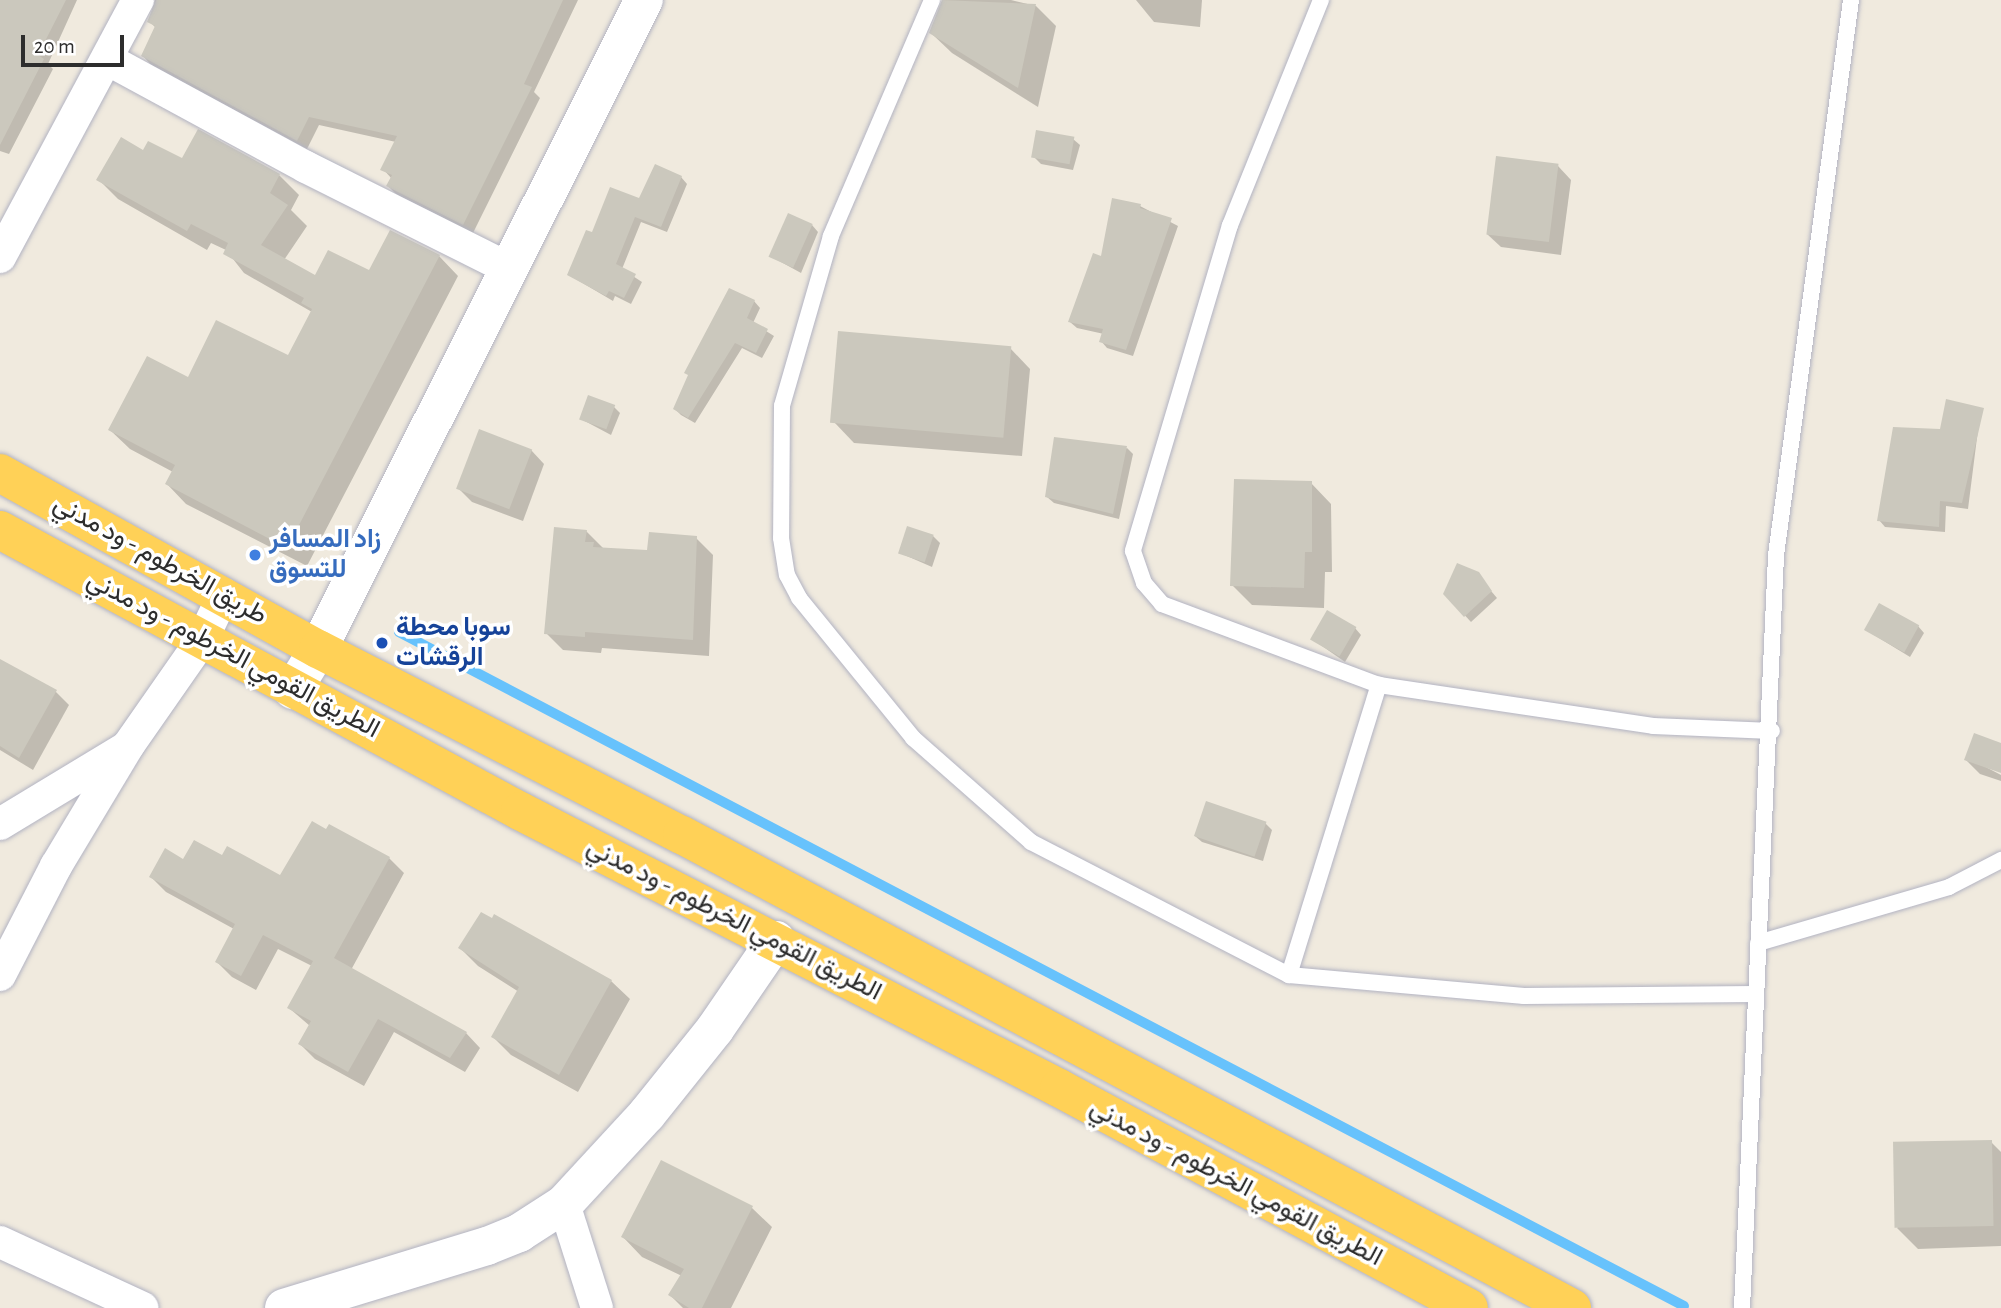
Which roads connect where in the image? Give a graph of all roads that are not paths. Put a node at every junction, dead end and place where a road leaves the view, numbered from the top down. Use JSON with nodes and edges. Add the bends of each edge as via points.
{"nodes":[{"id":1,"x":138,"y":0,"type":"edge"},
{"id":2,"x":644,"y":0,"type":"edge"},
{"id":3,"x":932,"y":0,"type":"edge"},
{"id":4,"x":1321,"y":0,"type":"edge"},
{"id":5,"x":1850,"y":0,"type":"edge"},
{"id":6,"x":107,"y":59,"type":"junction"},
{"id":7,"x":0,"y":257,"type":"edge"},
{"id":8,"x":508,"y":268,"type":"junction"},
{"id":9,"x":0,"y":473,"type":"edge"},
{"id":10,"x":0,"y":530,"type":"edge"},
{"id":11,"x":224,"y":594,"type":"junction"},
{"id":12,"x":202,"y":640,"type":"junction"},
{"id":13,"x":318,"y":649,"type":"junction"},
{"id":14,"x":1379,"y":685,"type":"junction"},
{"id":15,"x":293,"y":690,"type":"junction"},
{"id":16,"x":1772,"y":731,"type":"junction"},
{"id":17,"x":128,"y":746,"type":"junction"},
{"id":18,"x":0,"y":824,"type":"edge"},
{"id":19,"x":2001,"y":860,"type":"edge"},
{"id":20,"x":776,"y":940,"type":"junction"},
{"id":21,"x":1758,"y":943,"type":"junction"},
{"id":22,"x":0,"y":975,"type":"edge"},
{"id":23,"x":1289,"y":975,"type":"junction"},
{"id":24,"x":1756,"y":994,"type":"junction"},
{"id":25,"x":564,"y":1204,"type":"junction"},
{"id":26,"x":0,"y":1242,"type":"edge"},
{"id":27,"x":143,"y":1308,"type":"edge"},
{"id":28,"x":284,"y":1308,"type":"edge"},
{"id":29,"x":597,"y":1308,"type":"edge"},
{"id":30,"x":1469,"y":1308,"type":"edge"},
{"id":31,"x":1572,"y":1308,"type":"edge"},
{"id":32,"x":1742,"y":1308,"type":"edge"}],
"edges":[{"from":1,"to":6,"type":"street"},
{"from":2,"to":8,"type":"street"},
{"from":3,"to":23,"type":"lane","via":[[831,236],[782,406],[781,538],[787,575],[799,598],[913,738],[1031,842]]},
{"from":4,"to":14,"type":"lane","via":[[1230,225],[1133,551],[1144,583],[1162,604]]},
{"from":5,"to":16,"type":"lane","via":[[1776,555]]},
{"from":6,"to":7,"type":"street"},
{"from":6,"to":8,"type":"street","via":[[306,167]]},
{"from":8,"to":13,"type":"street"},
{"from":9,"to":11,"type":"highway","name":"طريق الخرطوم - ود مدني"},
{"from":10,"to":12,"type":"highway","name":"الطريق القومي الخرطوم - ود مدني"},
{"from":11,"to":12,"type":"street"},
{"from":11,"to":13,"type":"highway","name":"طريق الخرطوم - ود مدني"},
{"from":12,"to":15,"type":"highway","name":"الطريق القومي الخرطوم - ود مدني"},
{"from":12,"to":17,"type":"street"},
{"from":13,"to":15,"type":"street"},
{"from":13,"to":31,"type":"highway","name":"الطريق القومي الخرطوم - ود مدني","via":[[682,835]]},
{"from":14,"to":16,"type":"lane","via":[[1653,726]]},
{"from":14,"to":23,"type":"lane"},
{"from":15,"to":20,"type":"highway","name":"الطريق القومي الخرطوم - ود مدني"},
{"from":16,"to":21,"type":"lane"},
{"from":17,"to":18,"type":"street"},
{"from":17,"to":22,"type":"street","via":[[56,866]]},
{"from":19,"to":21,"type":"lane","via":[[1949,887]]},
{"from":20,"to":25,"type":"street","via":[[715,1029],[647,1114]]},
{"from":20,"to":30,"type":"highway","name":"الطريق القومي الخرطوم - ود مدني"},
{"from":21,"to":24,"type":"lane"},
{"from":23,"to":24,"type":"lane","via":[[1524,996]]},
{"from":24,"to":32,"type":"lane"},
{"from":25,"to":28,"type":"street","via":[[519,1233],[475,1250]]},
{"from":25,"to":29,"type":"street"},
{"from":26,"to":27,"type":"street"}]}
